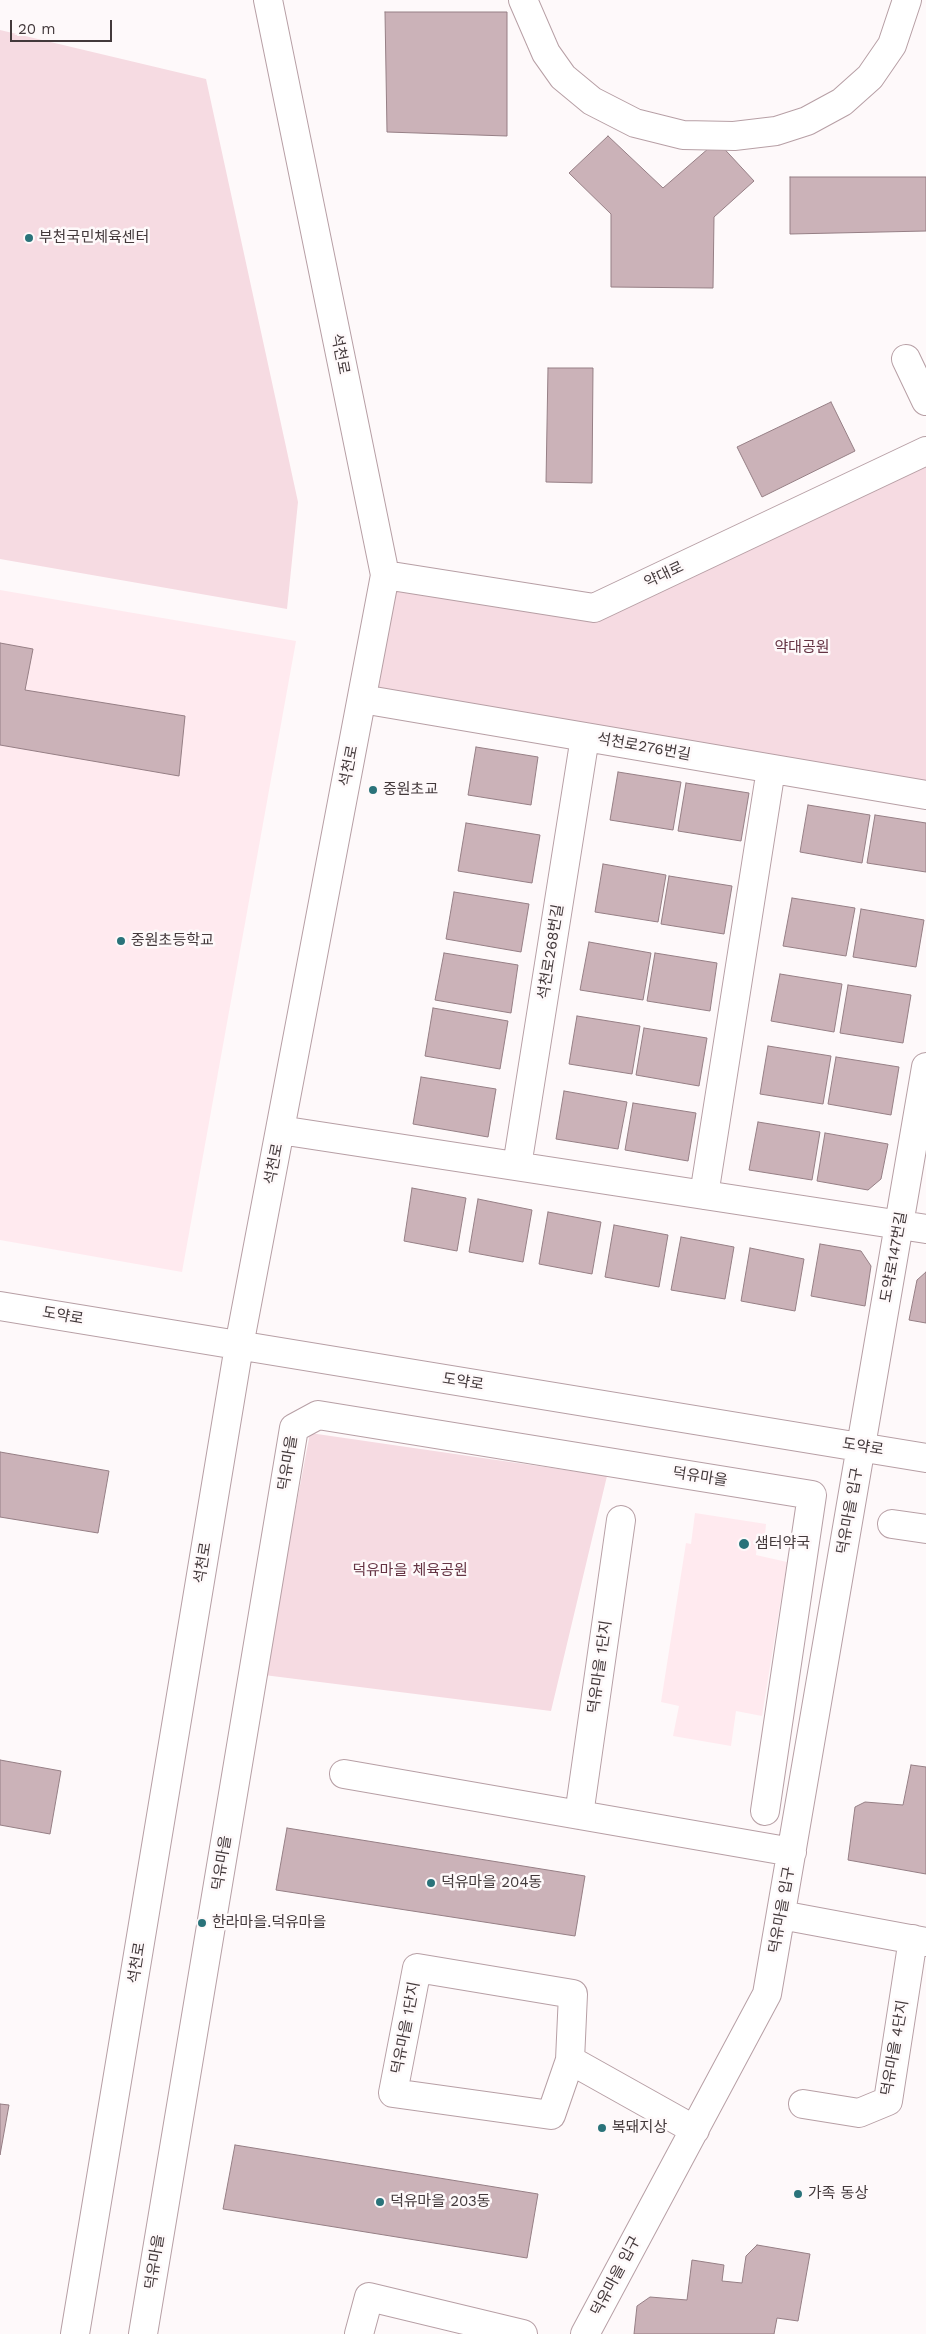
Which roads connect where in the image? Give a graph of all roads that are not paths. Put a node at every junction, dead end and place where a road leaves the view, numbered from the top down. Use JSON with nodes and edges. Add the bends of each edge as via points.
{"nodes":[{"id":1,"x":268,"y":0,"type":"edge"},
{"id":2,"x":523,"y":0,"type":"edge"},
{"id":3,"x":907,"y":0,"type":"edge"},
{"id":4,"x":906,"y":359,"type":"dead end"},
{"id":5,"x":926,"y":402,"type":"edge"},
{"id":6,"x":926,"y":451,"type":"edge"},
{"id":7,"x":385,"y":575,"type":"junction"},
{"id":8,"x":362,"y":699,"type":"junction"},
{"id":9,"x":585,"y":737,"type":"junction"},
{"id":10,"x":771,"y":769,"type":"junction"},
{"id":11,"x":926,"y":795,"type":"edge"},
{"id":12,"x":926,"y":1067,"type":"edge"},
{"id":13,"x":280,"y":1130,"type":"junction"},
{"id":14,"x":516,"y":1166,"type":"junction"},
{"id":15,"x":704,"y":1195,"type":"junction"},
{"id":16,"x":913,"y":1227,"type":"edge"},
{"id":17,"x":0,"y":1306,"type":"edge"},
{"id":18,"x":239,"y":1346,"type":"junction"},
{"id":19,"x":861,"y":1447,"type":"junction"},
{"id":20,"x":926,"y":1458,"type":"edge"},
{"id":21,"x":621,"y":1520,"type":"dead end"},
{"id":22,"x":892,"y":1524,"type":"dead end"},
{"id":23,"x":926,"y":1529,"type":"edge"},
{"id":24,"x":344,"y":1774,"type":"dead end"},
{"id":25,"x":765,"y":1811,"type":"dead end"},
{"id":26,"x":579,"y":1815,"type":"junction"},
{"id":27,"x":792,"y":1852,"type":"junction"},
{"id":28,"x":781,"y":1915,"type":"junction"},
{"id":29,"x":919,"y":1940,"type":"edge"},
{"id":30,"x":570,"y":2060,"type":"junction"},
{"id":31,"x":803,"y":2104,"type":"dead end"},
{"id":32,"x":695,"y":2130,"type":"junction"},
{"id":33,"x":76,"y":2334,"type":"edge"},
{"id":34,"x":143,"y":2334,"type":"edge"},
{"id":35,"x":359,"y":2334,"type":"edge"},
{"id":36,"x":523,"y":2334,"type":"edge"},
{"id":37,"x":585,"y":2334,"type":"edge"}],
"edges":[{"from":1,"to":7,"type":"street","name":"석천로"},
{"from":2,"to":3,"type":"street","via":[[546,53],[563,77],[592,100],[635,123],[683,135],[726,136],[776,131],[807,121],[842,102],[870,77],[892,45]]},
{"from":4,"to":5,"type":"street"},
{"from":6,"to":7,"type":"street","name":"약대로","via":[[594,608]]},
{"from":7,"to":8,"type":"street","name":"석천로"},
{"from":8,"to":9,"type":"street","name":"석천로276번길"},
{"from":8,"to":13,"type":"street","name":"석천로"},
{"from":9,"to":10,"type":"street","name":"석천로276번길"},
{"from":9,"to":14,"type":"street","name":"석천로268번길"},
{"from":10,"to":11,"type":"street","name":"석천로276번길"},
{"from":10,"to":15,"type":"street"},
{"from":12,"to":16,"type":"street","name":"도약로147번길"},
{"from":13,"to":14,"type":"street"},
{"from":13,"to":18,"type":"street","name":"석천로"},
{"from":14,"to":15,"type":"street"},
{"from":15,"to":16,"type":"street"},
{"from":16,"to":19,"type":"street","name":"도약로147번길"},
{"from":17,"to":18,"type":"street","name":"도약로"},
{"from":18,"to":19,"type":"street","name":"도약로"},
{"from":18,"to":33,"type":"street","name":"석천로"},
{"from":19,"to":20,"type":"street","name":"도약로"},
{"from":19,"to":27,"type":"street","name":"덕유마을 입구"},
{"from":21,"to":26,"type":"street","name":"덕유마을 1단지"},
{"from":22,"to":23,"type":"street"},
{"from":24,"to":26,"type":"street"},
{"from":25,"to":34,"type":"street","name":"덕유마을","via":[[812,1494],[318,1415],[294,1428]]},
{"from":26,"to":27,"type":"street"},
{"from":27,"to":28,"type":"street","name":"덕유마을 입구"},
{"from":28,"to":29,"type":"street","name":"덕유마을 4단지"},
{"from":28,"to":32,"type":"street","name":"덕유마을 입구","via":[[767,1994]]},
{"from":29,"to":31,"type":"street","name":"덕유마을 4단지","via":[[888,2101],[859,2113]]},
{"from":30,"to":30,"type":"street","name":"덕유마을 1단지","via":[[573,1994],[417,1968],[393,2093],[551,2115]]},
{"from":30,"to":32,"type":"street"},
{"from":32,"to":37,"type":"street","name":"덕유마을 입구"},
{"from":35,"to":36,"type":"street","via":[[369,2297]]}]}
